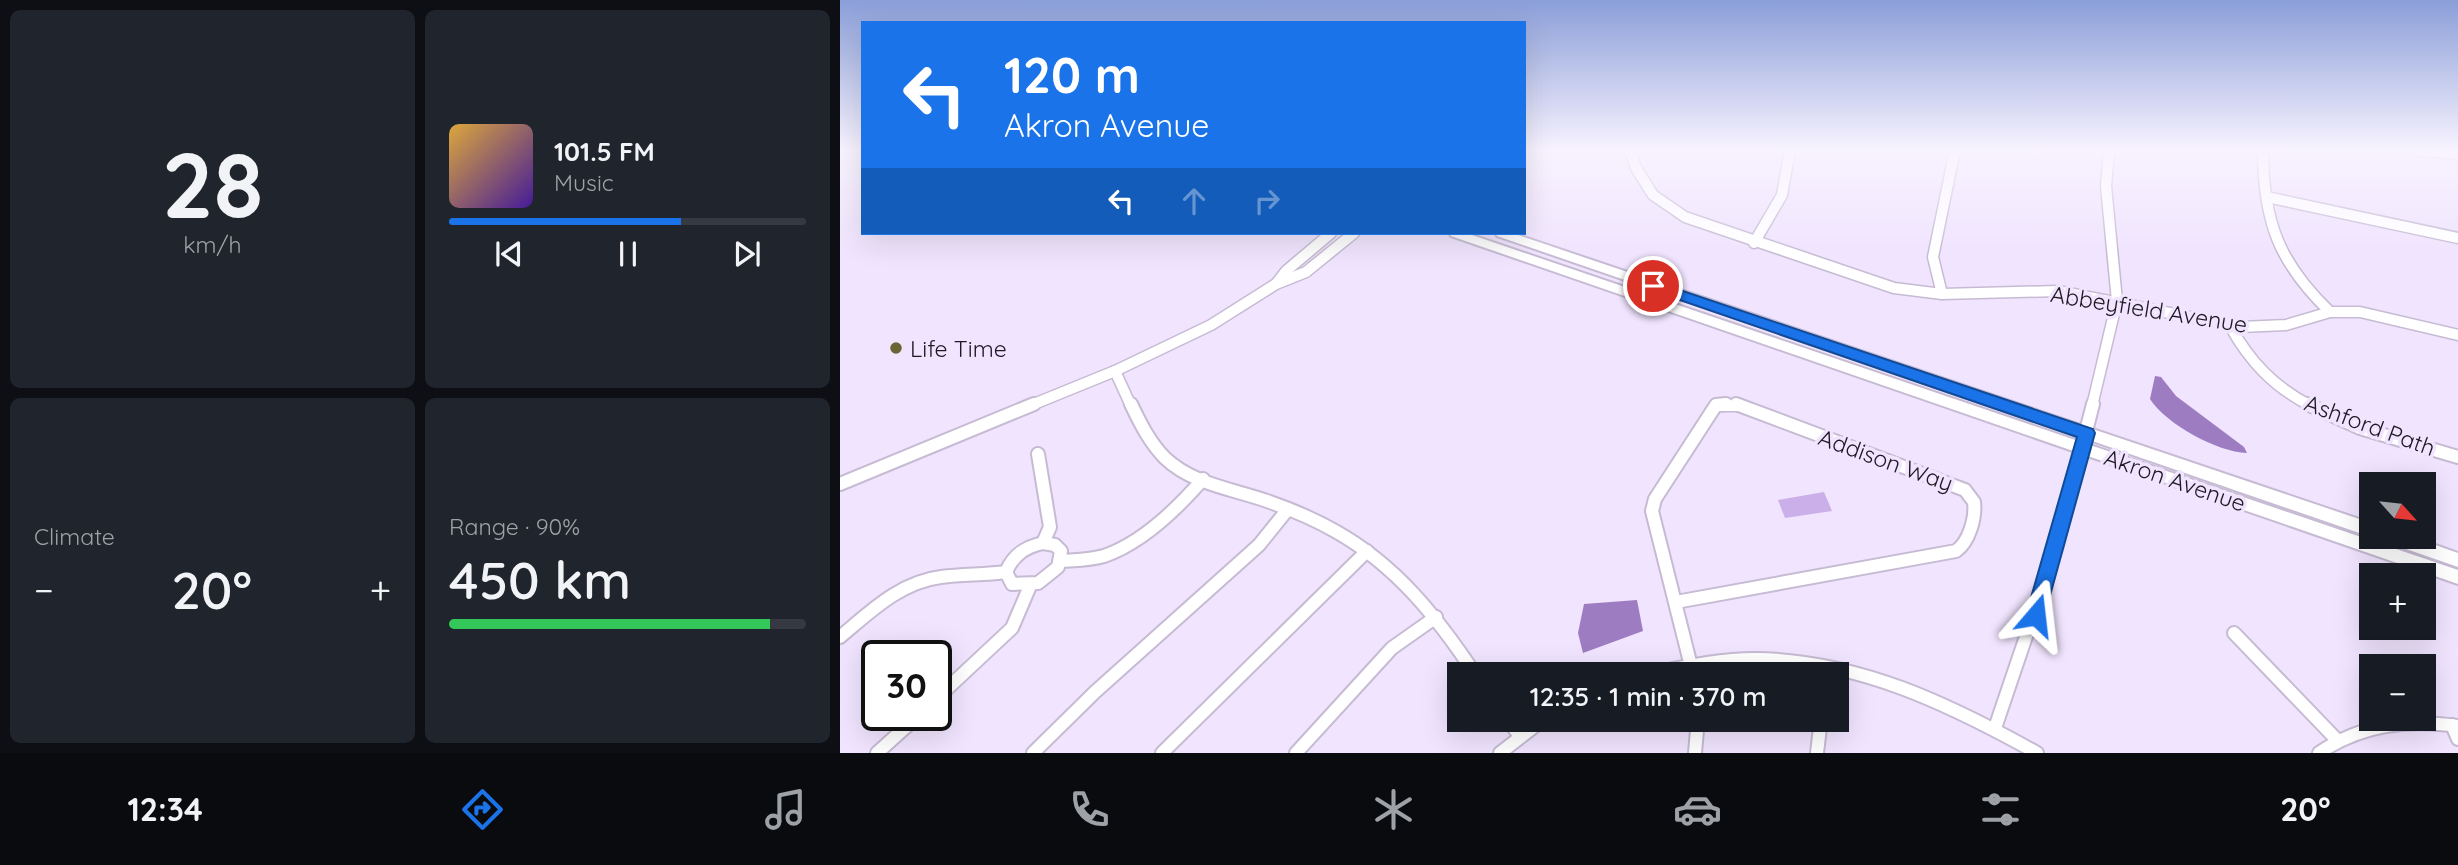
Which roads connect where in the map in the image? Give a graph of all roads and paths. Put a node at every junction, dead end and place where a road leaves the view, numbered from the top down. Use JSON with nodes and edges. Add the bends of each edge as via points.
{"nodes":[{"id":1,"x":1647,"y":185,"type":"edge"},
{"id":2,"x":1784,"y":185,"type":"edge"},
{"id":3,"x":1948,"y":185,"type":"edge"},
{"id":4,"x":2106,"y":185,"type":"edge"},
{"id":5,"x":2266,"y":185,"type":"edge"},
{"id":6,"x":2267,"y":197,"type":"junction"},
{"id":7,"x":1329,"y":235,"type":"edge"},
{"id":8,"x":1352,"y":235,"type":"edge"},
{"id":9,"x":1461,"y":235,"type":"edge"},
{"id":10,"x":1507,"y":235,"type":"edge"},
{"id":11,"x":2458,"y":238,"type":"edge"},
{"id":12,"x":1754,"y":243,"type":"junction"},
{"id":13,"x":1276,"y":284,"type":"junction"},
{"id":14,"x":1942,"y":294,"type":"junction"},
{"id":15,"x":2117,"y":301,"type":"junction"},
{"id":16,"x":2330,"y":312,"type":"junction"},
{"id":17,"x":2230,"y":326,"type":"junction"},
{"id":18,"x":2458,"y":334,"type":"edge"},
{"id":19,"x":1115,"y":371,"type":"junction"},
{"id":20,"x":2085,"y":441,"type":"junction"},
{"id":21,"x":1038,"y":454,"type":"dead end"},
{"id":22,"x":2458,"y":457,"type":"edge"},
{"id":23,"x":1203,"y":479,"type":"junction"},
{"id":24,"x":840,"y":484,"type":"edge"},
{"id":25,"x":1287,"y":509,"type":"junction"},
{"id":26,"x":2359,"y":526,"type":"edge"},
{"id":27,"x":1043,"y":543,"type":"junction"},
{"id":28,"x":2429,"y":550,"type":"edge"},
{"id":29,"x":1367,"y":551,"type":"junction"},
{"id":30,"x":2458,"y":560,"type":"edge"},
{"id":31,"x":1061,"y":561,"type":"junction"},
{"id":32,"x":1006,"y":572,"type":"junction"},
{"id":33,"x":2458,"y":577,"type":"edge"},
{"id":34,"x":1030,"y":586,"type":"junction"},
{"id":35,"x":1676,"y":602,"type":"junction"},
{"id":36,"x":1436,"y":617,"type":"junction"},
{"id":37,"x":2234,"y":634,"type":"dead end"},
{"id":38,"x":840,"y":637,"type":"edge"},
{"id":39,"x":1467,"y":662,"type":"edge"},
{"id":40,"x":1690,"y":662,"type":"edge"},
{"id":41,"x":1729,"y":662,"type":"edge"},
{"id":42,"x":1757,"y":662,"type":"edge"},
{"id":43,"x":1849,"y":673,"type":"edge"},
{"id":44,"x":952,"y":684,"type":"edge"},
{"id":45,"x":1995,"y":727,"type":"junction"},
{"id":46,"x":2456,"y":730,"type":"edge"},
{"id":47,"x":901,"y":731,"type":"edge"},
{"id":48,"x":1517,"y":732,"type":"edge"},
{"id":49,"x":1526,"y":732,"type":"edge"},
{"id":50,"x":1697,"y":732,"type":"edge"},
{"id":51,"x":1819,"y":732,"type":"edge"},
{"id":52,"x":1520,"y":736,"type":"junction"},
{"id":53,"x":2337,"y":740,"type":"junction"},
{"id":54,"x":877,"y":753,"type":"edge"},
{"id":55,"x":1033,"y":753,"type":"edge"},
{"id":56,"x":1162,"y":753,"type":"edge"},
{"id":57,"x":1296,"y":753,"type":"edge"},
{"id":58,"x":1500,"y":753,"type":"edge"},
{"id":59,"x":1695,"y":753,"type":"edge"},
{"id":60,"x":1817,"y":753,"type":"edge"},
{"id":61,"x":2037,"y":753,"type":"edge"},
{"id":62,"x":2319,"y":753,"type":"edge"}],
"edges":[{"from":1,"to":12,"type":"street","name":"Abbeyfield Avenue","via":[[1668,206],[1705,226]]},
{"from":2,"to":12,"type":"street"},
{"from":3,"to":14,"type":"street","via":[[1933,257]]},
{"from":4,"to":15,"type":"street"},
{"from":5,"to":6,"type":"street"},
{"from":6,"to":11,"type":"street"},
{"from":6,"to":16,"type":"street","via":[[2280,252],[2302,285]]},
{"from":7,"to":13,"type":"street"},
{"from":8,"to":13,"type":"street","via":[[1306,272]]},
{"from":9,"to":20,"type":"street","name":"Akron Avenue"},
{"from":10,"to":20,"type":"street","name":"Akron Avenue"},
{"from":12,"to":14,"type":"street","name":"Abbeyfield Avenue","via":[[1894,288]]},
{"from":13,"to":19,"type":"street","via":[[1211,325]]},
{"from":14,"to":15,"type":"street","name":"Abbeyfield Avenue","via":[[2058,291]]},
{"from":15,"to":17,"type":"street","name":"Abbeyfield Avenue"},
{"from":15,"to":20,"type":"street"},
{"from":16,"to":17,"type":"street","name":"Abbeyfield Avenue","via":[[2286,325]]},
{"from":16,"to":18,"type":"street","name":"Abbeyfield Avenue","via":[[2384,315]]},
{"from":17,"to":22,"type":"street","name":"Ashford Path","via":[[2247,356],[2294,397],[2361,427]]},
{"from":19,"to":23,"type":"street","via":[[1146,436],[1167,460]]},
{"from":19,"to":24,"type":"street"},
{"from":20,"to":26,"type":"street","name":"Akron Avenue"},
{"from":20,"to":33,"type":"street","name":"Akron Avenue"},
{"from":20,"to":45,"type":"street","via":[[2036,615]]},
{"from":21,"to":27,"type":"street","via":[[1050,527]]},
{"from":23,"to":25,"type":"street"},
{"from":23,"to":31,"type":"street","via":[[1122,548],[1098,557]]},
{"from":25,"to":29,"type":"street"},
{"from":25,"to":55,"type":"street","via":[[1259,545]]},
{"from":27,"to":31,"type":"street","via":[[1059,548]]},
{"from":27,"to":32,"type":"street","via":[[1019,553]]},
{"from":28,"to":30,"type":"street"},
{"from":29,"to":36,"type":"street","via":[[1402,578]]},
{"from":29,"to":56,"type":"street"},
{"from":31,"to":34,"type":"street","via":[[1049,576]]},
{"from":32,"to":34,"type":"street","via":[[1012,584]]},
{"from":32,"to":38,"type":"street","via":[[918,582],[892,595]]},
{"from":34,"to":44,"type":"street","via":[[1012,628]]},
{"from":35,"to":35,"type":"street","name":"Addison Way","via":[[1956,551],[1963,546],[1977,506],[1974,496],[1735,404],[1716,405],[1655,499],[1653,511]]},
{"from":35,"to":40,"type":"street","name":"Addison Way"},
{"from":36,"to":39,"type":"street"},
{"from":36,"to":57,"type":"street","via":[[1392,648]]},
{"from":37,"to":53,"type":"street"},
{"from":41,"to":42,"type":"street"},
{"from":43,"to":45,"type":"street","via":[[1905,686]]},
{"from":45,"to":61,"type":"street"},
{"from":46,"to":53,"type":"street","via":[[2389,724]]},
{"from":47,"to":54,"type":"street"},
{"from":48,"to":52,"type":"street"},
{"from":49,"to":52,"type":"street"},
{"from":50,"to":59,"type":"street"},
{"from":51,"to":60,"type":"street"},
{"from":52,"to":58,"type":"street"},
{"from":53,"to":62,"type":"street"}]}
